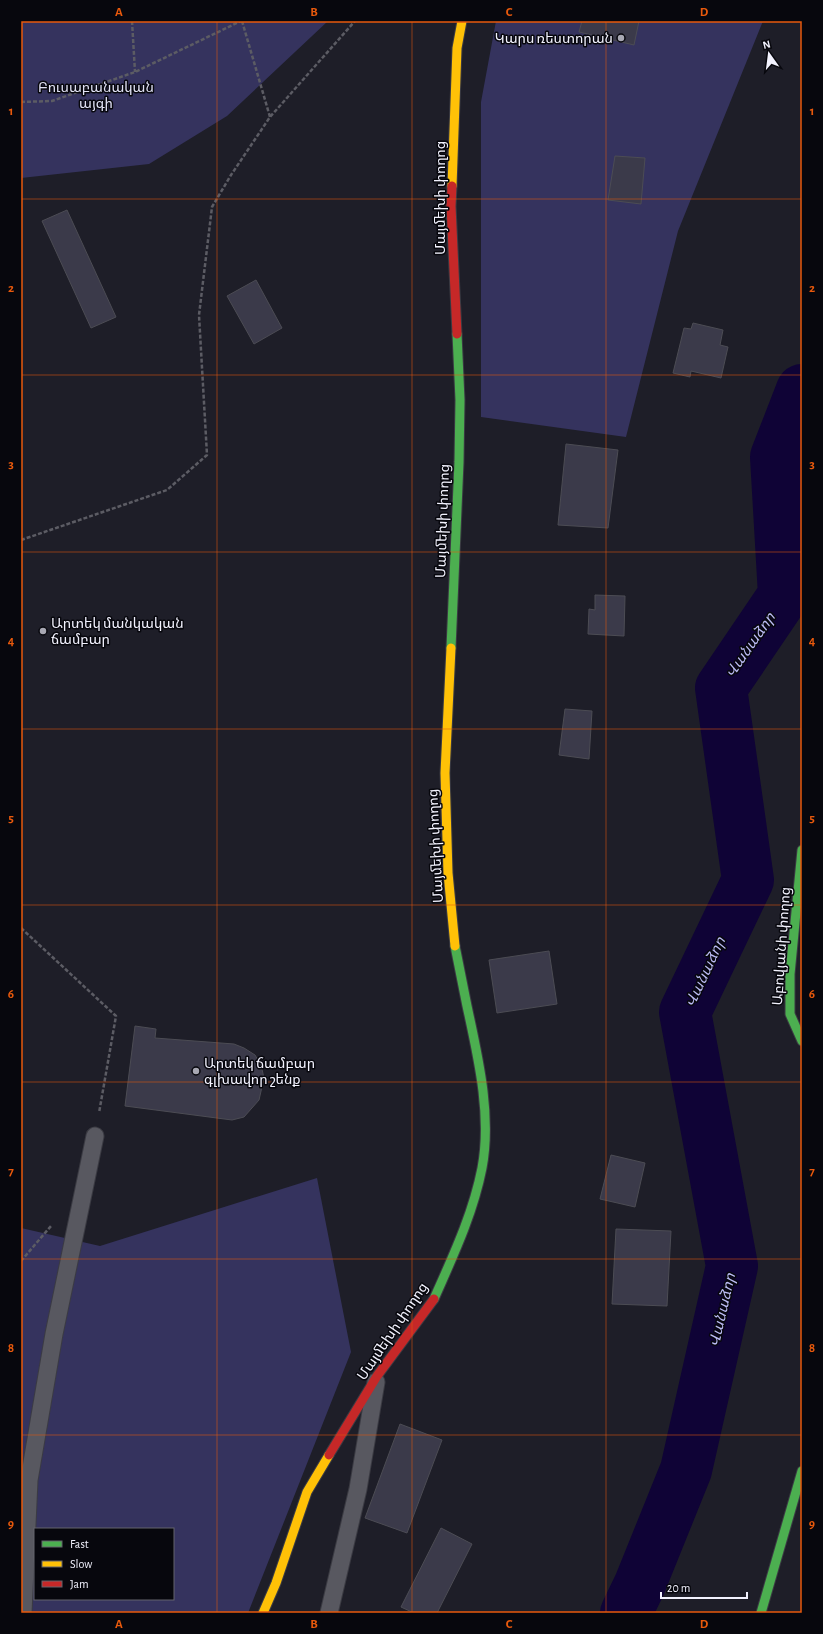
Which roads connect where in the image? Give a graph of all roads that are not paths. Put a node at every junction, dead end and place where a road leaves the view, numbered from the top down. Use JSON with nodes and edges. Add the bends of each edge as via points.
{"nodes":[{"id":1,"x":462,"y":21,"type":"edge"},
{"id":2,"x":802,"y":850,"type":"edge"},
{"id":3,"x":802,"y":1041,"type":"edge"},
{"id":4,"x":95,"y":1136,"type":"road end"},
{"id":5,"x":377,"y":1376,"type":"junction"},
{"id":6,"x":802,"y":1471,"type":"edge"},
{"id":7,"x":23,"y":1613,"type":"edge"},
{"id":8,"x":263,"y":1613,"type":"edge"},
{"id":9,"x":329,"y":1613,"type":"edge"},
{"id":10,"x":762,"y":1613,"type":"edge"}],
"edges":[{"from":1,"to":5,"type":"street","name":"Մայմեխի փողոց","via":[[457,48],[451,206],[460,400],[445,773],[448,873],[454,939],[480,1068],[484,1154],[480,1180],[468,1218],[434,1299]]},
{"from":2,"to":3,"type":"street","name":"Աբովյանի փողոց","via":[[790,974],[790,1014]]},
{"from":4,"to":7,"type":"lane","via":[[54,1334],[29,1480]]},
{"from":5,"to":8,"type":"street","name":"Մայմեխի փողոց","via":[[306,1492],[276,1583]]},
{"from":5,"to":9,"type":"lane","via":[[358,1489]]},
{"from":6,"to":10,"type":"street"}]}
